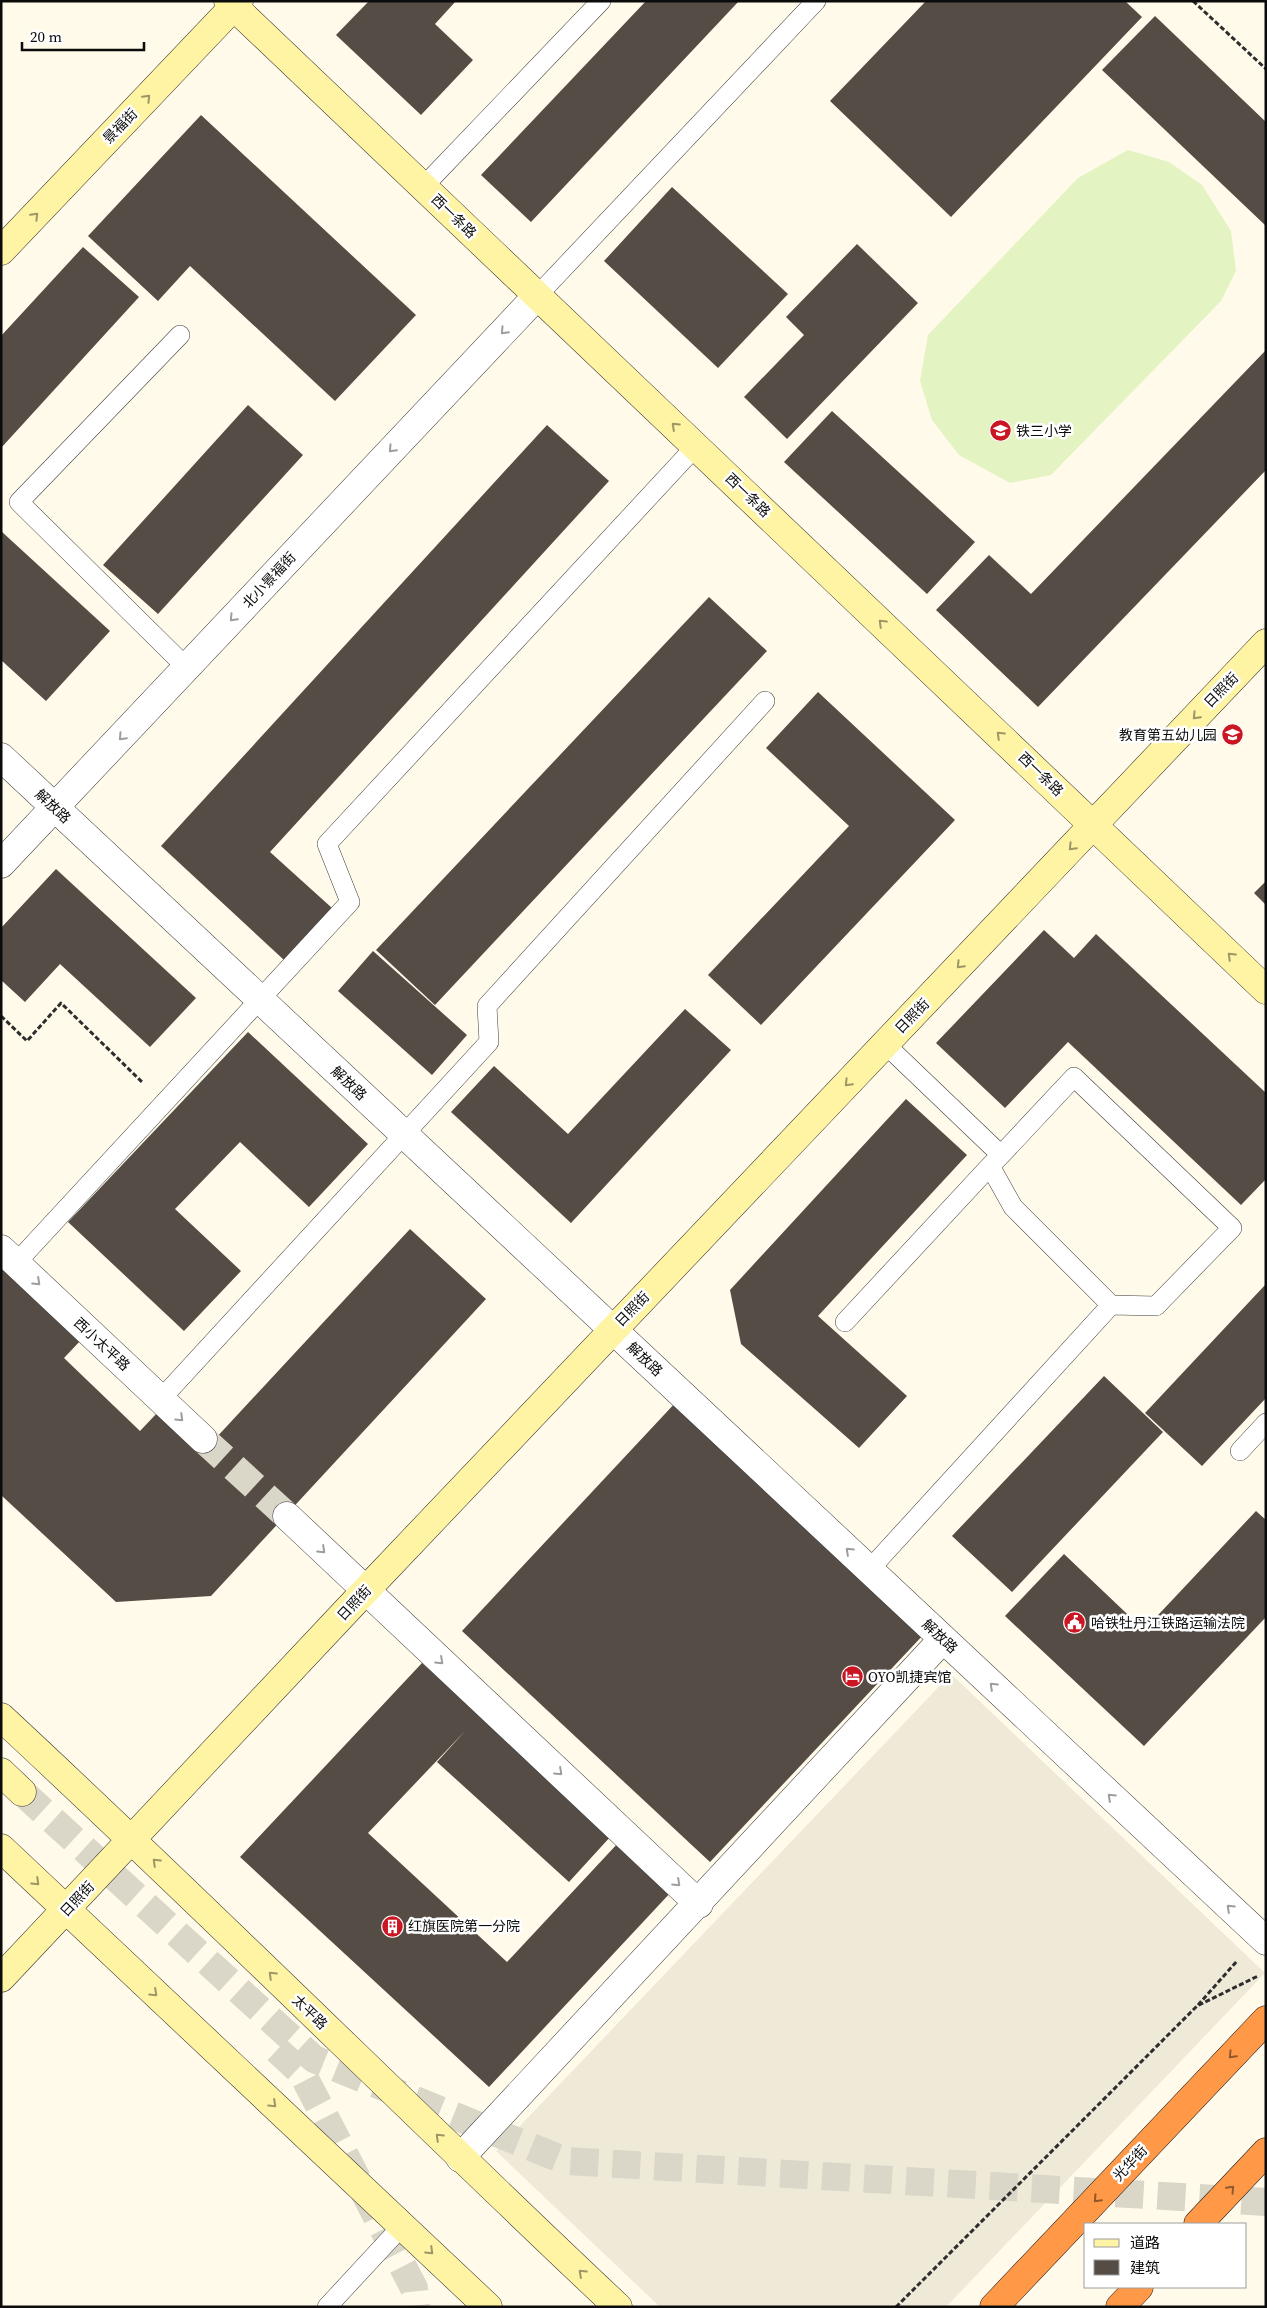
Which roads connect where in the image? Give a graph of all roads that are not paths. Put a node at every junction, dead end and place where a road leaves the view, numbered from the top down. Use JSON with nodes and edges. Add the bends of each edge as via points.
{"nodes":[{"id":1,"x":601,"y":1,"type":"edge"},
{"id":2,"x":816,"y":1,"type":"edge"},
{"id":3,"x":234,"y":3,"type":"edge"},
{"id":4,"x":423,"y":187,"type":"junction"},
{"id":5,"x":1,"y":251,"type":"edge"},
{"id":6,"x":537,"y":296,"type":"junction"},
{"id":7,"x":180,"y":335,"type":"dead end"},
{"id":8,"x":696,"y":446,"type":"junction"},
{"id":9,"x":1266,"y":643,"type":"edge"},
{"id":10,"x":187,"y":668,"type":"junction"},
{"id":11,"x":765,"y":701,"type":"dead end"},
{"id":12,"x":1,"y":757,"type":"edge"},
{"id":13,"x":55,"y":808,"type":"junction"},
{"id":14,"x":1094,"y":824,"type":"junction"},
{"id":15,"x":1,"y":864,"type":"edge"},
{"id":16,"x":1266,"y":990,"type":"edge"},
{"id":17,"x":260,"y":1000,"type":"junction"},
{"id":18,"x":885,"y":1044,"type":"junction"},
{"id":19,"x":405,"y":1136,"type":"junction"},
{"id":20,"x":996,"y":1161,"type":"junction"},
{"id":21,"x":9,"y":1256,"type":"edge"},
{"id":22,"x":1111,"y":1305,"type":"junction"},
{"id":23,"x":845,"y":1322,"type":"dead end"},
{"id":24,"x":613,"y":1330,"type":"junction"},
{"id":25,"x":161,"y":1399,"type":"junction"},
{"id":26,"x":1266,"y":1423,"type":"edge"},
{"id":27,"x":203,"y":1439,"type":"tunnel mouth"},
{"id":28,"x":1240,"y":1451,"type":"dead end"},
{"id":29,"x":287,"y":1516,"type":"tunnel mouth"},
{"id":30,"x":869,"y":1570,"type":"junction"},
{"id":31,"x":366,"y":1590,"type":"junction"},
{"id":32,"x":943,"y":1639,"type":"junction"},
{"id":33,"x":1,"y":1717,"type":"edge"},
{"id":34,"x":1,"y":1772,"type":"edge"},
{"id":35,"x":10,"y":1798,"type":"tunnel mouth"},
{"id":36,"x":133,"y":1839,"type":"junction"},
{"id":37,"x":1,"y":1848,"type":"edge"},
{"id":38,"x":699,"y":1904,"type":"junction"},
{"id":39,"x":66,"y":1910,"type":"junction"},
{"id":40,"x":1263,"y":1938,"type":"edge"},
{"id":41,"x":1,"y":1978,"type":"edge"},
{"id":42,"x":1266,"y":2020,"type":"edge"},
{"id":43,"x":1266,"y":2152,"type":"edge"},
{"id":44,"x":460,"y":2158,"type":"junction"},
{"id":45,"x":1199,"y":2223,"type":"edge"},
{"id":46,"x":403,"y":2225,"type":"junction"},
{"id":47,"x":1138,"y":2288,"type":"edge"},
{"id":48,"x":327,"y":2307,"type":"edge"},
{"id":49,"x":488,"y":2307,"type":"edge"},
{"id":50,"x":618,"y":2307,"type":"edge"},
{"id":51,"x":994,"y":2307,"type":"edge"},
{"id":52,"x":1120,"y":2307,"type":"edge"}],
"edges":[{"from":1,"to":4,"type":"lane"},
{"from":2,"to":6,"type":"lane"},
{"from":3,"to":4,"type":"street","name":"西一条路"},
{"from":5,"to":3,"type":"street","name":"景福街","one_way":true},
{"from":4,"to":6,"type":"street","name":"西一条路"},
{"from":8,"to":6,"type":"street","name":"西一条路","one_way":true},
{"from":6,"to":10,"type":"street","name":"北小景福街","one_way":true},
{"from":7,"to":10,"type":"lane","via":[[19,502]]},
{"from":14,"to":8,"type":"street","name":"西一条路","one_way":true},
{"from":8,"to":17,"type":"lane","via":[[327,844],[350,902]]},
{"from":9,"to":14,"type":"street","name":"日照街","one_way":true},
{"from":10,"to":13,"type":"street","name":"北小景福街","one_way":true},
{"from":11,"to":19,"type":"lane","via":[[486,1006],[489,1042]]},
{"from":12,"to":13,"type":"street","name":"解放路"},
{"from":13,"to":15,"type":"street","name":"北小景福街"},
{"from":13,"to":17,"type":"street","name":"解放路"},
{"from":16,"to":14,"type":"street","name":"西一条路","one_way":true},
{"from":14,"to":18,"type":"street","name":"日照街","one_way":true},
{"from":17,"to":19,"type":"street","name":"解放路"},
{"from":17,"to":21,"type":"lane","via":[[165,1103]]},
{"from":18,"to":20,"type":"lane"},
{"from":18,"to":24,"type":"street","name":"日照街","one_way":true},
{"from":19,"to":24,"type":"street","name":"解放路"},
{"from":19,"to":25,"type":"lane"},
{"from":20,"to":22,"type":"lane","via":[[1013,1207]]},
{"from":20,"to":22,"type":"lane","via":[[1074,1077],[1232,1228],[1156,1306]]},
{"from":20,"to":23,"type":"lane"},
{"from":21,"to":25,"type":"street","name":"西小太平路","one_way":true},
{"from":22,"to":30,"type":"lane"},
{"from":30,"to":24,"type":"street","name":"解放路","one_way":true},
{"from":24,"to":31,"type":"street","name":"日照街"},
{"from":25,"to":27,"type":"street","name":"西小太平路","one_way":true},
{"from":26,"to":28,"type":"lane"},
{"from":29,"to":31,"type":"street","one_way":true},
{"from":30,"to":32,"type":"street","name":"解放路"},
{"from":31,"to":36,"type":"street","name":"日照街"},
{"from":31,"to":38,"type":"street","one_way":true},
{"from":32,"to":38,"type":"street"},
{"from":40,"to":32,"type":"street","name":"解放路","one_way":true},
{"from":33,"to":36,"type":"street","name":"太平路"},
{"from":34,"to":35,"type":"street"},
{"from":36,"to":39,"type":"street","name":"日照街"},
{"from":44,"to":36,"type":"street","name":"太平路","one_way":true},
{"from":37,"to":39,"type":"street","one_way":true},
{"from":38,"to":44,"type":"street"},
{"from":39,"to":41,"type":"street","name":"日照街"},
{"from":39,"to":46,"type":"street","one_way":true},
{"from":42,"to":51,"type":"highway","name":"光华街","one_way":true},
{"from":45,"to":43,"type":"highway","one_way":true},
{"from":50,"to":44,"type":"street","name":"太平路","one_way":true},
{"from":46,"to":48,"type":"lane"},
{"from":46,"to":49,"type":"street","one_way":true},
{"from":47,"to":52,"type":"highway"}]}
